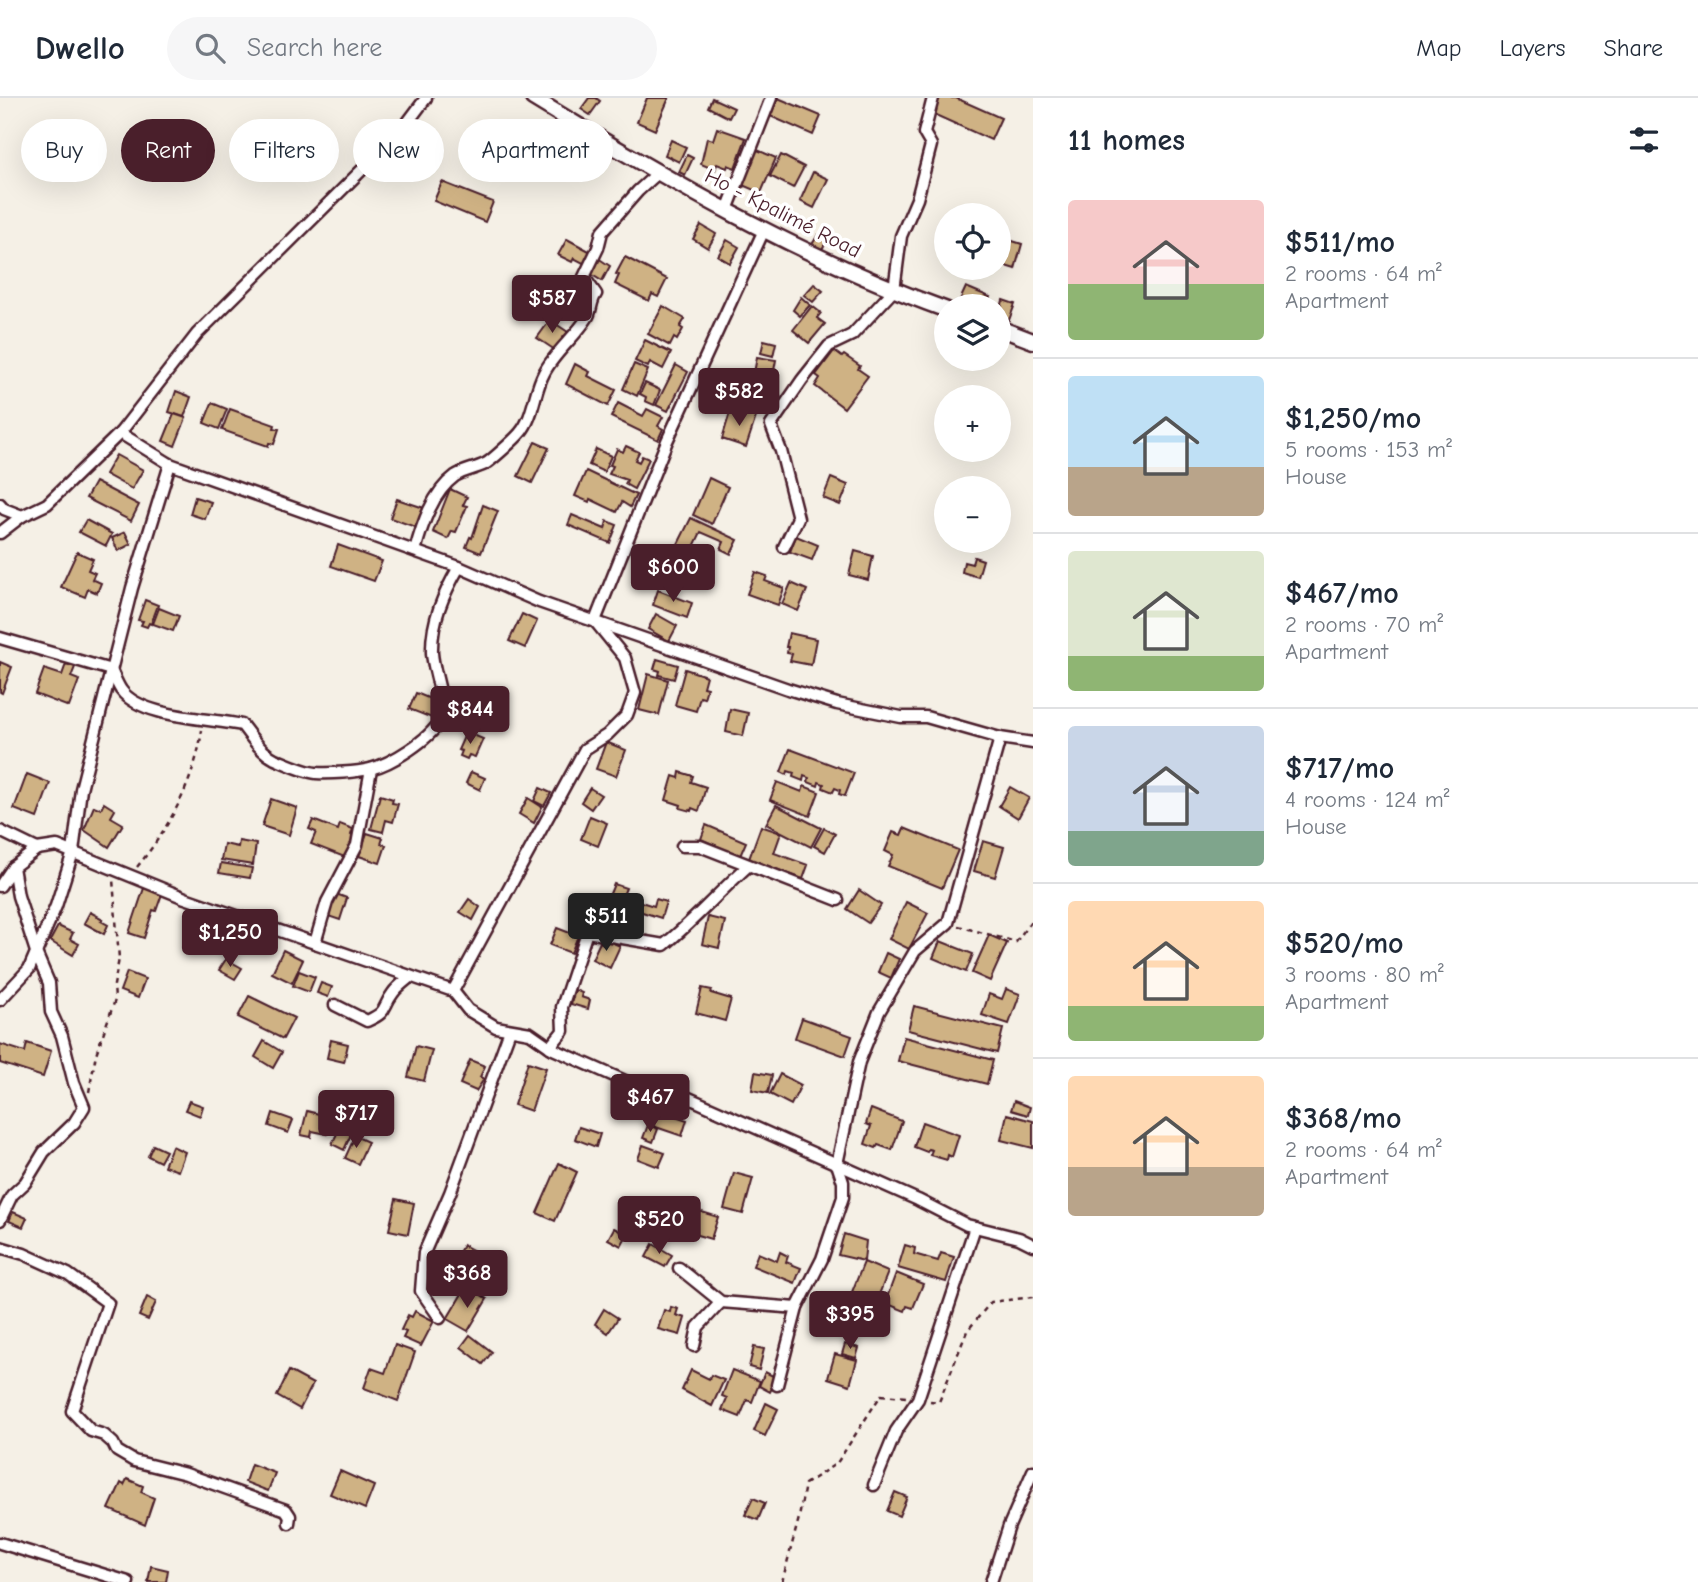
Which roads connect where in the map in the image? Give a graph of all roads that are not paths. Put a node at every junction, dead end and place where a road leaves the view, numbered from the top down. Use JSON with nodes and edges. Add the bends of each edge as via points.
{"nodes":[{"id":1,"x":426,"y":98,"type":"edge"},
{"id":2,"x":533,"y":98,"type":"edge"},
{"id":3,"x":771,"y":98,"type":"edge"},
{"id":4,"x":933,"y":98,"type":"edge"},
{"id":5,"x":659,"y":172,"type":"junction"},
{"id":6,"x":727,"y":210,"type":"junction"},
{"id":7,"x":764,"y":230,"type":"junction"},
{"id":8,"x":894,"y":290,"type":"junction"},
{"id":9,"x":934,"y":305,"type":"edge"},
{"id":10,"x":1011,"y":333,"type":"edge"},
{"id":11,"x":1033,"y":341,"type":"edge"},
{"id":12,"x":120,"y":433,"type":"junction"},
{"id":13,"x":170,"y":464,"type":"junction"},
{"id":14,"x":0,"y":504,"type":"edge"},
{"id":15,"x":22,"y":516,"type":"junction"},
{"id":16,"x":0,"y":533,"type":"edge"},
{"id":17,"x":784,"y":547,"type":"dead end"},
{"id":18,"x":415,"y":551,"type":"junction"},
{"id":19,"x":459,"y":567,"type":"junction"},
{"id":20,"x":595,"y":621,"type":"junction"},
{"id":21,"x":0,"y":638,"type":"edge"},
{"id":22,"x":111,"y":670,"type":"junction"},
{"id":23,"x":1000,"y":738,"type":"junction"},
{"id":24,"x":1033,"y":743,"type":"edge"},
{"id":25,"x":371,"y":769,"type":"junction"},
{"id":26,"x":0,"y":831,"type":"edge"},
{"id":27,"x":682,"y":846,"type":"dead end"},
{"id":28,"x":37,"y":849,"type":"junction"},
{"id":29,"x":73,"y":852,"type":"junction"},
{"id":30,"x":748,"y":866,"type":"junction"},
{"id":31,"x":13,"y":867,"type":"junction"},
{"id":32,"x":0,"y":886,"type":"edge"},
{"id":33,"x":838,"y":900,"type":"dead end"},
{"id":34,"x":315,"y":943,"type":"junction"},
{"id":35,"x":37,"y":955,"type":"junction"},
{"id":36,"x":410,"y":977,"type":"junction"},
{"id":37,"x":453,"y":991,"type":"junction"},
{"id":38,"x":0,"y":1000,"type":"edge"},
{"id":39,"x":335,"y":1005,"type":"dead end"},
{"id":40,"x":510,"y":1030,"type":"junction"},
{"id":41,"x":550,"y":1047,"type":"junction"},
{"id":42,"x":837,"y":1164,"type":"junction"},
{"id":43,"x":0,"y":1220,"type":"edge"},
{"id":44,"x":975,"y":1227,"type":"junction"},
{"id":45,"x":1033,"y":1245,"type":"edge"},
{"id":46,"x":0,"y":1247,"type":"edge"},
{"id":47,"x":679,"y":1268,"type":"dead end"},
{"id":48,"x":721,"y":1302,"type":"junction"},
{"id":49,"x":797,"y":1308,"type":"junction"},
{"id":50,"x":440,"y":1318,"type":"dead end"},
{"id":51,"x":694,"y":1346,"type":"dead end"},
{"id":52,"x":777,"y":1385,"type":"dead end"},
{"id":53,"x":1033,"y":1471,"type":"edge"},
{"id":54,"x":874,"y":1485,"type":"dead end"},
{"id":55,"x":289,"y":1523,"type":"dead end"},
{"id":56,"x":0,"y":1543,"type":"edge"},
{"id":57,"x":128,"y":1582,"type":"edge"},
{"id":58,"x":991,"y":1582,"type":"edge"}],
"edges":[{"from":1,"to":12,"type":"street","via":[[402,130],[197,334]]},
{"from":2,"to":5,"type":"main road","name":"Ho - Kpalimé Road"},
{"from":3,"to":6,"type":"street"},
{"from":4,"to":8,"type":"street","via":[[924,133],[931,145],[917,199],[901,236]]},
{"from":5,"to":6,"type":"main road","name":"Ho - Kpalimé Road"},
{"from":5,"to":18,"type":"street","via":[[602,232],[584,277],[596,294],[589,315],[544,373],[526,426],[495,457],[455,476],[437,496]]},
{"from":6,"to":7,"type":"main road","name":"Ho - Kpalimé Road"},
{"from":7,"to":8,"type":"main road","name":"Ho - Kpalimé Road"},
{"from":7,"to":20,"type":"street","via":[[667,441]]},
{"from":8,"to":9,"type":"main road","name":"Ho - Kpalimé Road"},
{"from":8,"to":17,"type":"street","via":[[852,335],[829,346],[771,425],[798,518]]},
{"from":10,"to":11,"type":"main road"},
{"from":12,"to":13,"type":"street"},
{"from":12,"to":15,"type":"street","via":[[47,504]]},
{"from":13,"to":18,"type":"street"},
{"from":13,"to":22,"type":"street"},
{"from":14,"to":15,"type":"street"},
{"from":15,"to":16,"type":"street"},
{"from":18,"to":19,"type":"street"},
{"from":19,"to":20,"type":"street"},
{"from":19,"to":25,"type":"street","via":[[436,615],[433,673],[442,702],[441,719],[430,735]]},
{"from":20,"to":23,"type":"street","via":[[837,704],[901,717],[926,717]]},
{"from":20,"to":37,"type":"street","via":[[625,658],[635,692],[627,715],[585,750]]},
{"from":21,"to":22,"type":"street"},
{"from":22,"to":25,"type":"street","via":[[131,700],[156,713],[242,725],[273,758],[315,773]]},
{"from":22,"to":29,"type":"street","via":[[81,789]]},
{"from":23,"to":24,"type":"street"},
{"from":23,"to":42,"type":"street","via":[[948,923],[915,951],[879,1012],[859,1062]]},
{"from":25,"to":34,"type":"street","via":[[357,845],[327,902]]},
{"from":26,"to":28,"type":"street"},
{"from":27,"to":30,"type":"street","via":[[700,846]]},
{"from":28,"to":29,"type":"street","via":[[57,846]]},
{"from":28,"to":31,"type":"street"},
{"from":29,"to":34,"type":"street","via":[[185,898]]},
{"from":29,"to":35,"type":"street"},
{"from":30,"to":33,"type":"street"},
{"from":30,"to":41,"type":"street","via":[[664,945],[587,932],[562,1007],[563,1031]]},
{"from":31,"to":32,"type":"street"},
{"from":31,"to":35,"type":"street"},
{"from":34,"to":36,"type":"street"},
{"from":35,"to":38,"type":"street"},
{"from":35,"to":43,"type":"street","via":[[84,1107],[12,1195]]},
{"from":36,"to":37,"type":"street"},
{"from":36,"to":39,"type":"street","via":[[392,993],[379,1016],[367,1021]]},
{"from":37,"to":40,"type":"street","via":[[468,1010]]},
{"from":40,"to":41,"type":"street","via":[[530,1033]]},
{"from":40,"to":50,"type":"street","via":[[424,1253],[421,1291]]},
{"from":41,"to":42,"type":"street","via":[[641,1088],[689,1098]]},
{"from":42,"to":44,"type":"street"},
{"from":42,"to":49,"type":"street","via":[[844,1197],[822,1259]]},
{"from":44,"to":45,"type":"street"},
{"from":44,"to":54,"type":"street","via":[[918,1399],[897,1431]]},
{"from":46,"to":55,"type":"street","via":[[68,1274],[108,1303],[72,1411],[80,1422],[104,1435],[117,1451],[134,1461],[186,1474],[286,1510]]},
{"from":47,"to":48,"type":"street"},
{"from":48,"to":49,"type":"street"},
{"from":48,"to":51,"type":"street","via":[[698,1327]]},
{"from":49,"to":52,"type":"street"},
{"from":53,"to":58,"type":"street"},
{"from":56,"to":57,"type":"street"}]}
